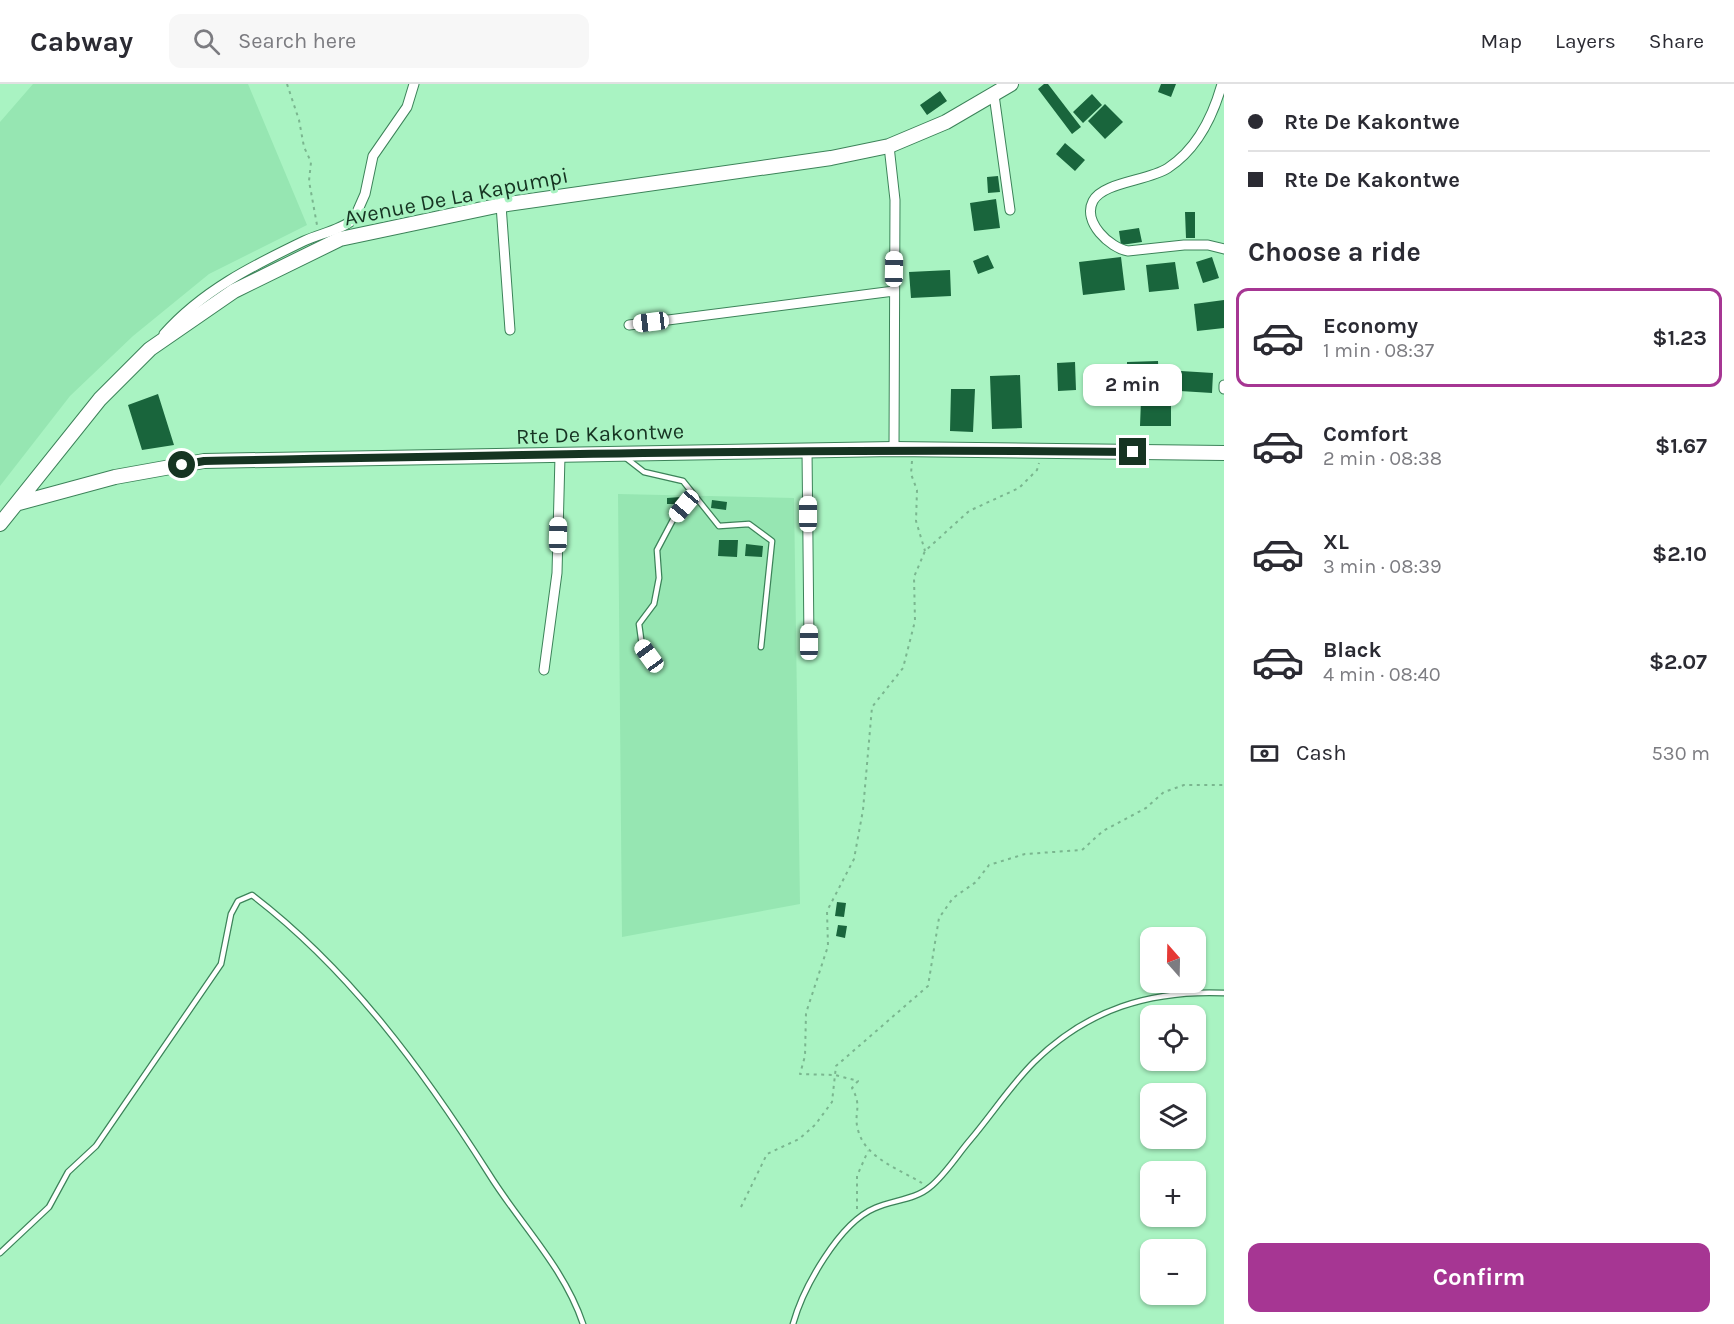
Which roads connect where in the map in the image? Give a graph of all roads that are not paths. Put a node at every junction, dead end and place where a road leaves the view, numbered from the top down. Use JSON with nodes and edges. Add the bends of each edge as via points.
{"nodes":[{"id":1,"x":414,"y":84,"type":"edge"},
{"id":2,"x":1011,"y":84,"type":"edge"},
{"id":3,"x":1222,"y":84,"type":"edge"},
{"id":4,"x":994,"y":95,"type":"junction"},
{"id":5,"x":889,"y":146,"type":"junction"},
{"id":6,"x":501,"y":205,"type":"junction"},
{"id":7,"x":1010,"y":210,"type":"dead end"},
{"id":8,"x":1224,"y":249,"type":"edge"},
{"id":9,"x":894,"y":291,"type":"junction"},
{"id":10,"x":629,"y":325,"type":"dead end"},
{"id":11,"x":510,"y":330,"type":"dead end"},
{"id":12,"x":150,"y":349,"type":"junction"},
{"id":13,"x":894,"y":449,"type":"junction"},
{"id":14,"x":807,"y":450,"type":"junction"},
{"id":15,"x":620,"y":452,"type":"junction"},
{"id":16,"x":1224,"y":453,"type":"edge"},
{"id":17,"x":560,"y":456,"type":"junction"},
{"id":18,"x":693,"y":495,"type":"junction"},
{"id":19,"x":19,"y":503,"type":"junction"},
{"id":20,"x":0,"y":524,"type":"edge"},
{"id":21,"x":809,"y":642,"type":"dead end"},
{"id":22,"x":761,"y":647,"type":"dead end"},
{"id":23,"x":649,"y":656,"type":"dead end"},
{"id":24,"x":544,"y":670,"type":"dead end"},
{"id":25,"x":1224,"y":993,"type":"edge"},
{"id":26,"x":0,"y":1253,"type":"edge"},
{"id":27,"x":583,"y":1324,"type":"edge"},
{"id":28,"x":793,"y":1324,"type":"edge"}],
"edges":[{"from":1,"to":12,"type":"street","via":[[407,107],[373,156],[365,194],[354,219],[259,263],[217,288],[186,309]]},
{"from":2,"to":4,"type":"street","name":"Avenue De La Kapumpi"},
{"from":3,"to":8,"type":"street","via":[[1209,122],[1190,147],[1168,168],[1104,189],[1093,201],[1091,213],[1098,231],[1116,249],[1208,245]]},
{"from":4,"to":5,"type":"street","name":"Avenue De La Kapumpi","via":[[946,122]]},
{"from":4,"to":7,"type":"street"},
{"from":5,"to":6,"type":"street","name":"Avenue De La Kapumpi","via":[[831,158]]},
{"from":5,"to":9,"type":"street","via":[[895,200]]},
{"from":6,"to":11,"type":"street"},
{"from":6,"to":12,"type":"street","name":"Avenue De La Kapumpi","via":[[340,239],[234,291]]},
{"from":9,"to":10,"type":"street"},
{"from":9,"to":13,"type":"street"},
{"from":12,"to":19,"type":"street","name":"Avenue De La Kapumpi","via":[[100,399]]},
{"from":13,"to":14,"type":"street","name":"Rte De Kakontwe"},
{"from":13,"to":16,"type":"street","name":"Rte De Kakontwe"},
{"from":14,"to":15,"type":"street","name":"Rte De Kakontwe"},
{"from":14,"to":21,"type":"street"},
{"from":15,"to":17,"type":"street","name":"Rte De Kakontwe"},
{"from":15,"to":18,"type":"lane","via":[[644,472],[683,481]]},
{"from":17,"to":19,"type":"street","name":"Rte De Kakontwe","via":[[204,461],[115,477]]},
{"from":17,"to":24,"type":"street","via":[[558,573]]},
{"from":18,"to":22,"type":"lane","via":[[719,526],[749,524],[772,541]]},
{"from":18,"to":23,"type":"lane","via":[[675,516],[657,550],[659,578],[654,604],[639,624],[642,646]]},
{"from":19,"to":20,"type":"street","name":"Avenue De La Kapumpi"},
{"from":25,"to":28,"type":"lane","via":[[1157,997],[1122,1005],[1069,1032],[1033,1063],[929,1188],[873,1208],[857,1219],[812,1280]]},
{"from":26,"to":27,"type":"lane","via":[[49,1207],[68,1172],[96,1146],[221,963],[231,914],[238,901],[252,895],[338,970],[395,1038],[540,1242]]}]}
